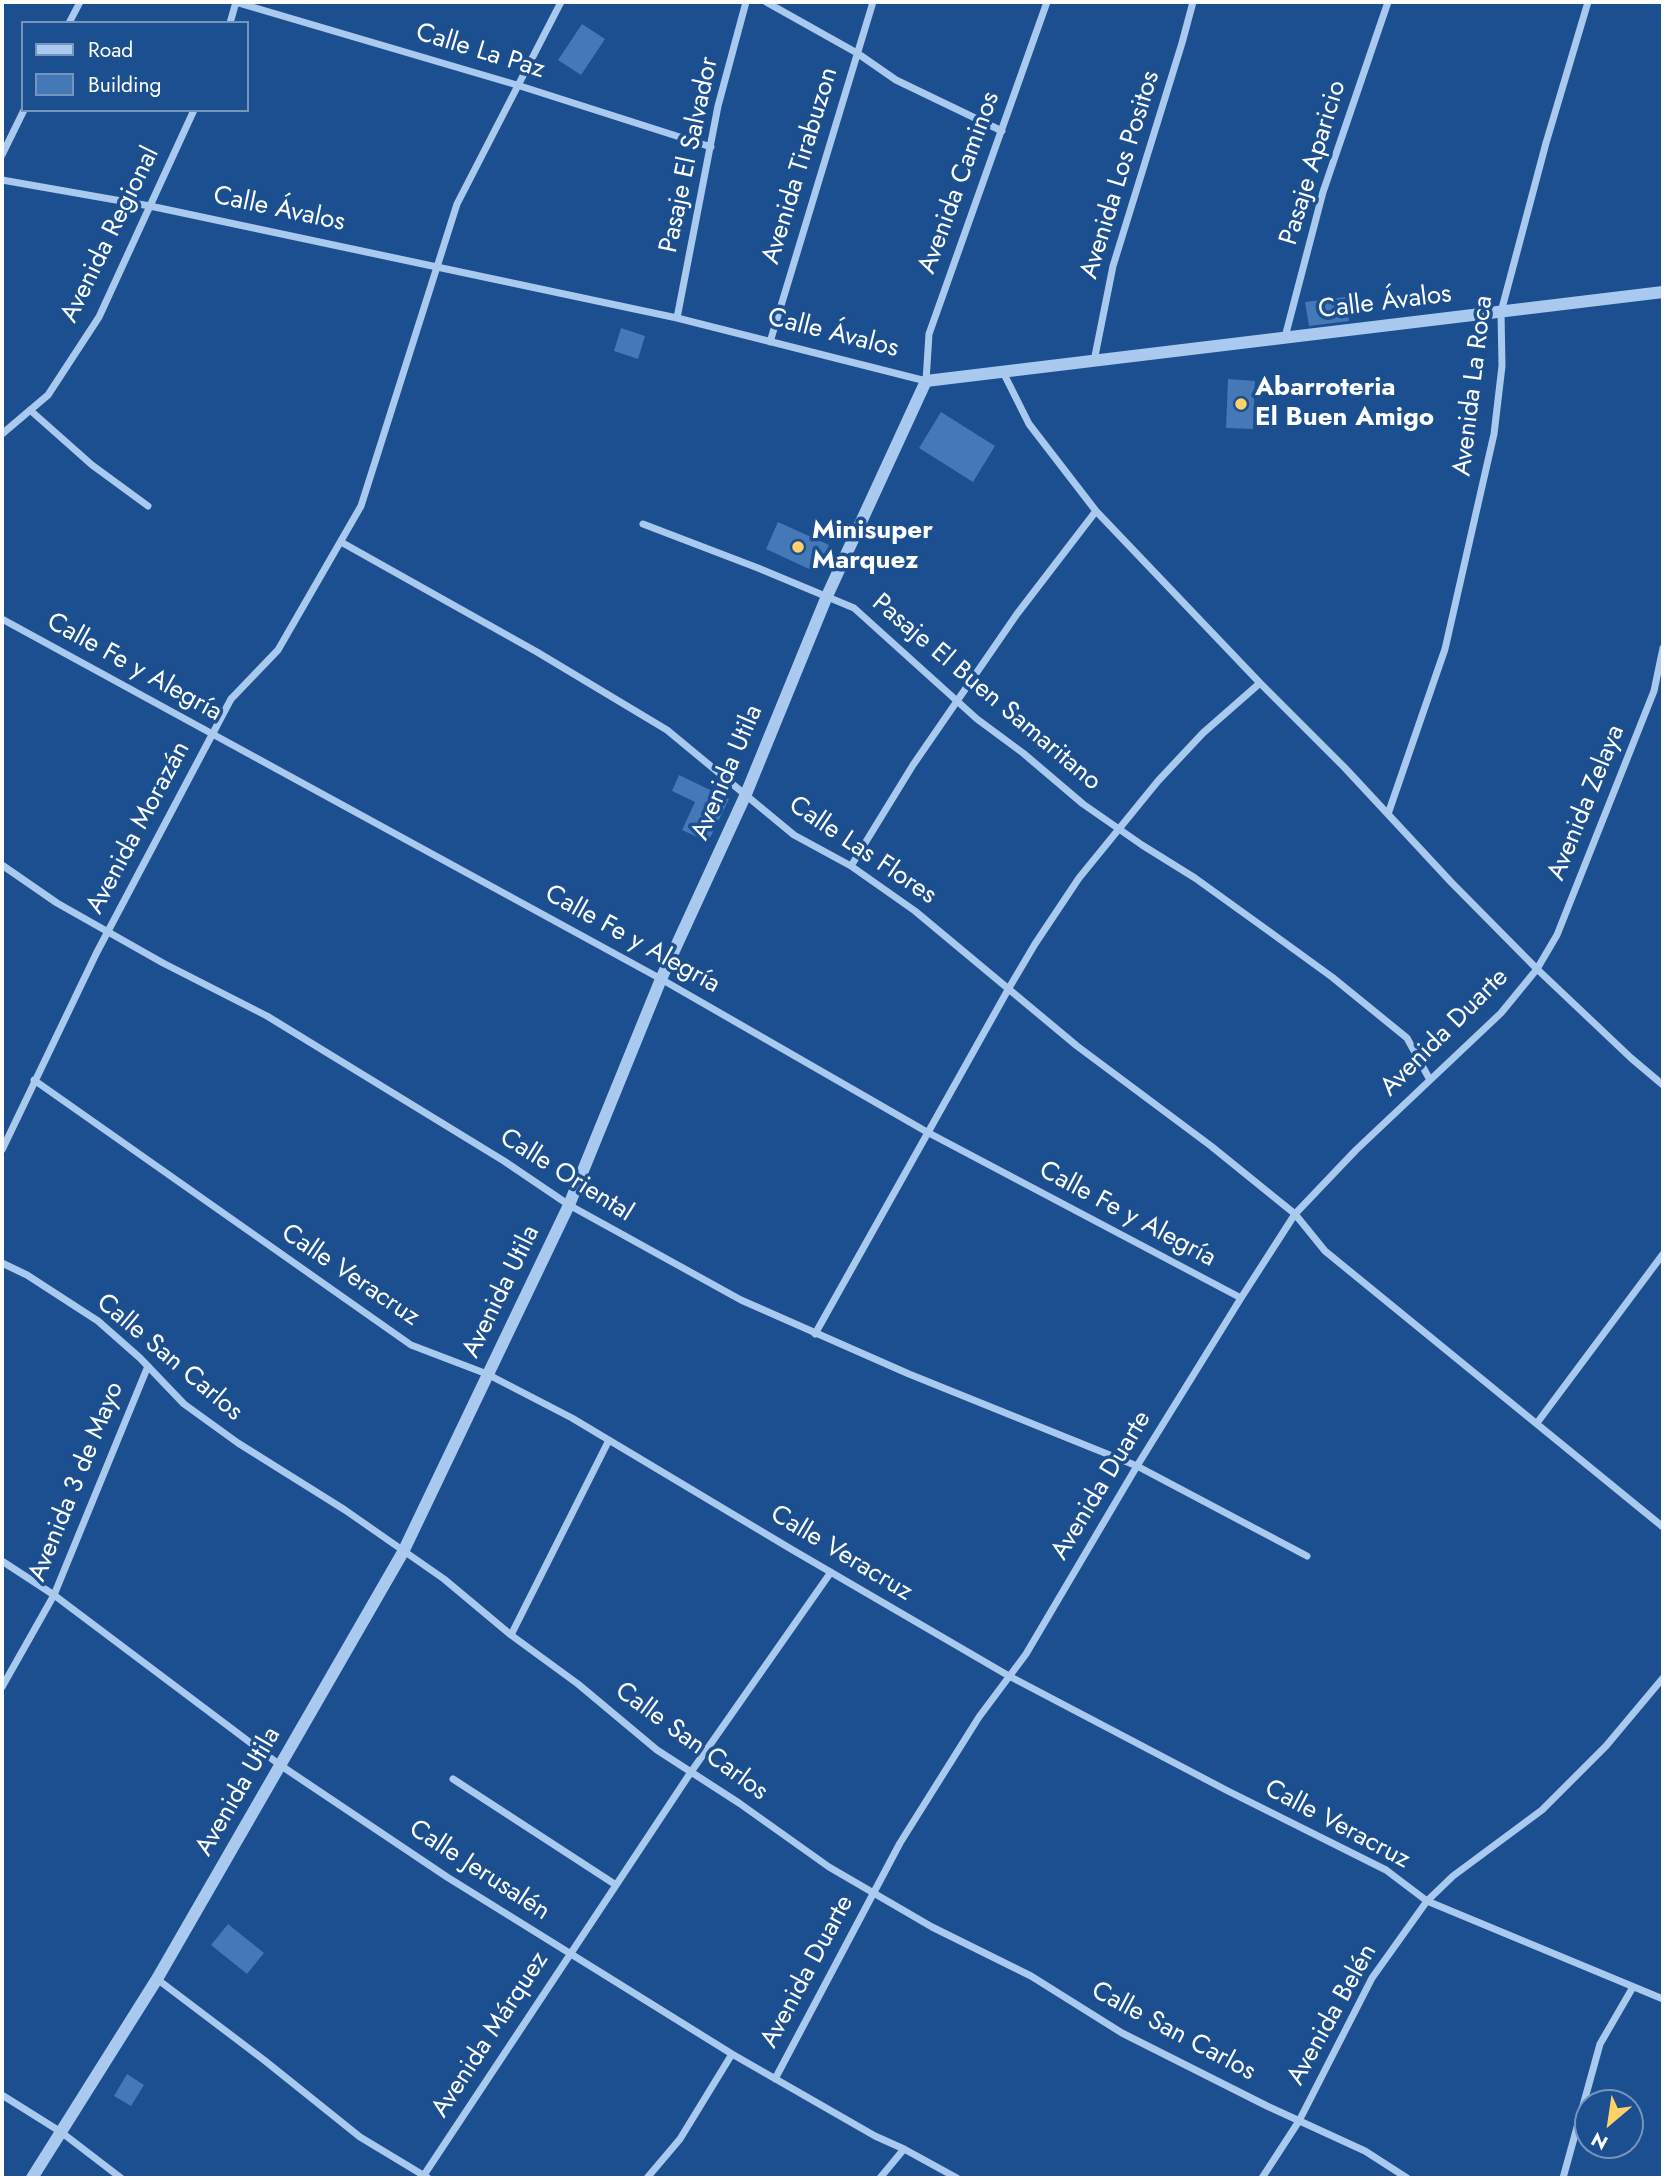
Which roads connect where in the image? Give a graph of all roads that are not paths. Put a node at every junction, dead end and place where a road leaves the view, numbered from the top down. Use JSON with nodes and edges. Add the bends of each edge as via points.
{"nodes":[{"id":1,"x":80,"y":2,"type":"edge"},
{"id":2,"x":236,"y":2,"type":"edge"},
{"id":3,"x":561,"y":2,"type":"edge"},
{"id":4,"x":746,"y":2,"type":"edge"},
{"id":5,"x":766,"y":2,"type":"edge"},
{"id":6,"x":873,"y":2,"type":"edge"},
{"id":7,"x":1047,"y":2,"type":"edge"},
{"id":8,"x":1193,"y":2,"type":"edge"},
{"id":9,"x":1388,"y":2,"type":"edge"},
{"id":10,"x":1588,"y":2,"type":"edge"},
{"id":11,"x":70,"y":21,"type":"edge"},
{"id":12,"x":231,"y":21,"type":"edge"},
{"id":13,"x":857,"y":53,"type":"junction"},
{"id":14,"x":517,"y":85,"type":"junction"},
{"id":15,"x":23,"y":112,"type":"edge"},
{"id":16,"x":193,"y":112,"type":"edge"},
{"id":17,"x":1002,"y":131,"type":"junction"},
{"id":18,"x":711,"y":147,"type":"junction"},
{"id":19,"x":2,"y":155,"type":"edge"},
{"id":20,"x":2,"y":180,"type":"edge"},
{"id":21,"x":150,"y":206,"type":"junction"},
{"id":22,"x":437,"y":267,"type":"junction"},
{"id":23,"x":1663,"y":292,"type":"edge"},
{"id":24,"x":1501,"y":312,"type":"junction"},
{"id":25,"x":677,"y":318,"type":"junction"},
{"id":26,"x":1284,"y":338,"type":"junction"},
{"id":27,"x":770,"y":342,"type":"junction"},
{"id":28,"x":1094,"y":361,"type":"junction"},
{"id":29,"x":1003,"y":372,"type":"junction"},
{"id":30,"x":926,"y":382,"type":"junction"},
{"id":31,"x":30,"y":410,"type":"junction"},
{"id":32,"x":2,"y":434,"type":"edge"},
{"id":33,"x":148,"y":506,"type":"dead end"},
{"id":34,"x":1096,"y":511,"type":"junction"},
{"id":35,"x":643,"y":524,"type":"dead end"},
{"id":36,"x":341,"y":542,"type":"junction"},
{"id":37,"x":827,"y":597,"type":"junction"},
{"id":38,"x":2,"y":619,"type":"edge"},
{"id":39,"x":1663,"y":648,"type":"edge"},
{"id":40,"x":1260,"y":683,"type":"junction"},
{"id":41,"x":957,"y":701,"type":"junction"},
{"id":42,"x":212,"y":734,"type":"junction"},
{"id":43,"x":746,"y":794,"type":"junction"},
{"id":44,"x":1388,"y":814,"type":"junction"},
{"id":45,"x":1120,"y":830,"type":"junction"},
{"id":46,"x":2,"y":865,"type":"edge"},
{"id":47,"x":851,"y":866,"type":"junction"},
{"id":48,"x":108,"y":932,"type":"junction"},
{"id":49,"x":1537,"y":970,"type":"junction"},
{"id":50,"x":661,"y":979,"type":"junction"},
{"id":51,"x":1009,"y":988,"type":"junction"},
{"id":52,"x":34,"y":1080,"type":"junction"},
{"id":53,"x":1430,"y":1080,"type":"junction"},
{"id":54,"x":1663,"y":1085,"type":"edge"},
{"id":55,"x":927,"y":1132,"type":"junction"},
{"id":56,"x":2,"y":1150,"type":"edge"},
{"id":57,"x":569,"y":1205,"type":"junction"},
{"id":58,"x":1296,"y":1214,"type":"junction"},
{"id":59,"x":1663,"y":1254,"type":"edge"},
{"id":60,"x":2,"y":1263,"type":"edge"},
{"id":61,"x":1241,"y":1298,"type":"junction"},
{"id":62,"x":815,"y":1334,"type":"junction"},
{"id":63,"x":148,"y":1366,"type":"junction"},
{"id":64,"x":488,"y":1374,"type":"junction"},
{"id":65,"x":1537,"y":1423,"type":"junction"},
{"id":66,"x":608,"y":1440,"type":"junction"},
{"id":67,"x":1137,"y":1466,"type":"junction"},
{"id":68,"x":1663,"y":1527,"type":"edge"},
{"id":69,"x":403,"y":1552,"type":"junction"},
{"id":70,"x":1307,"y":1556,"type":"dead end"},
{"id":71,"x":2,"y":1562,"type":"edge"},
{"id":72,"x":831,"y":1572,"type":"junction"},
{"id":73,"x":54,"y":1595,"type":"junction"},
{"id":74,"x":511,"y":1635,"type":"junction"},
{"id":75,"x":1009,"y":1676,"type":"junction"},
{"id":76,"x":1663,"y":1678,"type":"edge"},
{"id":77,"x":2,"y":1687,"type":"edge"},
{"id":78,"x":280,"y":1765,"type":"junction"},
{"id":79,"x":691,"y":1772,"type":"junction"},
{"id":80,"x":453,"y":1779,"type":"dead end"},
{"id":81,"x":616,"y":1885,"type":"junction"},
{"id":82,"x":874,"y":1894,"type":"junction"},
{"id":83,"x":1427,"y":1901,"type":"junction"},
{"id":84,"x":570,"y":1954,"type":"junction"},
{"id":85,"x":157,"y":1979,"type":"junction"},
{"id":86,"x":1633,"y":1987,"type":"junction"},
{"id":87,"x":1663,"y":1999,"type":"edge"},
{"id":88,"x":732,"y":2054,"type":"junction"},
{"id":89,"x":775,"y":2079,"type":"junction"},
{"id":90,"x":2,"y":2095,"type":"edge"},
{"id":91,"x":1299,"y":2121,"type":"junction"},
{"id":92,"x":61,"y":2132,"type":"junction"},
{"id":93,"x":904,"y":2149,"type":"junction"},
{"id":94,"x":426,"y":2176,"type":"edge"},
{"id":95,"x":32,"y":2178,"type":"edge"},
{"id":96,"x":121,"y":2178,"type":"edge"},
{"id":97,"x":647,"y":2178,"type":"edge"},
{"id":98,"x":880,"y":2178,"type":"edge"},
{"id":99,"x":957,"y":2178,"type":"edge"},
{"id":100,"x":1262,"y":2178,"type":"edge"},
{"id":101,"x":1407,"y":2178,"type":"edge"},
{"id":102,"x":1563,"y":2178,"type":"edge"}],
"edges":[{"from":1,"to":11,"type":"street"},
{"from":2,"to":12,"type":"street"},
{"from":2,"to":14,"type":"street","name":"Calle La Paz"},
{"from":3,"to":14,"type":"street","name":"Avenida Morazán"},
{"from":4,"to":18,"type":"street","name":"Pasaje El Salvador"},
{"from":5,"to":13,"type":"street"},
{"from":6,"to":13,"type":"street","name":"Avenida Tirabuzon"},
{"from":7,"to":17,"type":"street","name":"Avenida Caminos"},
{"from":8,"to":28,"type":"street","name":"Avenida Los Positos","via":[[1112,266]]},
{"from":9,"to":26,"type":"street","name":"Pasaje Aparicio","via":[[1322,192]]},
{"from":10,"to":24,"type":"street","name":"Avenida La Roca"},
{"from":13,"to":17,"type":"street","via":[[897,80]]},
{"from":13,"to":27,"type":"street","name":"Avenida Tirabuzon"},
{"from":14,"to":18,"type":"street","name":"Calle La Paz"},
{"from":14,"to":22,"type":"street","name":"Avenida Morazán","via":[[457,204]]},
{"from":15,"to":19,"type":"street"},
{"from":16,"to":21,"type":"street","name":"Avenida Regional"},
{"from":17,"to":30,"type":"street","name":"Avenida Caminos","via":[[929,334]]},
{"from":18,"to":25,"type":"street","name":"Pasaje El Salvador"},
{"from":20,"to":21,"type":"street","name":"Calle Ávalos"},
{"from":21,"to":22,"type":"street","name":"Calle Ávalos"},
{"from":21,"to":31,"type":"street","name":"Avenida Regional","via":[[99,317],[48,395]]},
{"from":22,"to":25,"type":"street","name":"Calle Ávalos"},
{"from":22,"to":36,"type":"street","name":"Avenida Morazán","via":[[361,506]]},
{"from":23,"to":24,"type":"street","name":"Calle Ávalos"},
{"from":24,"to":26,"type":"street","name":"Calle Ávalos"},
{"from":24,"to":44,"type":"street","name":"Avenida La Roca","via":[[1502,366],[1494,434],[1470,541],[1445,649]]},
{"from":25,"to":27,"type":"street","name":"Calle Ávalos"},
{"from":26,"to":28,"type":"street","name":"Calle Ávalos"},
{"from":27,"to":30,"type":"street","name":"Calle Ávalos"},
{"from":28,"to":29,"type":"street","name":"Calle Ávalos"},
{"from":29,"to":30,"type":"street","name":"Calle Ávalos"},
{"from":29,"to":34,"type":"street","via":[[1029,424]]},
{"from":30,"to":37,"type":"street","name":"Avenida Utila"},
{"from":31,"to":32,"type":"street","name":"Avenida Regional"},
{"from":31,"to":33,"type":"street","via":[[92,465]]},
{"from":34,"to":40,"type":"street"},
{"from":34,"to":41,"type":"street"},
{"from":35,"to":37,"type":"street","name":"Pasaje El Buen Samaritano"},
{"from":36,"to":42,"type":"street","name":"Avenida Morazán","via":[[278,650],[231,699]]},
{"from":36,"to":43,"type":"street","name":"Calle Las Flores","via":[[667,730]]},
{"from":37,"to":41,"type":"street","name":"Pasaje El Buen Samaritano","via":[[854,608]]},
{"from":37,"to":43,"type":"street","name":"Avenida Utila"},
{"from":38,"to":42,"type":"street","name":"Calle Fe y Alegría"},
{"from":39,"to":49,"type":"street","name":"Avenida Zelaya","via":[[1654,691],[1557,935]]},
{"from":40,"to":44,"type":"street"},
{"from":40,"to":45,"type":"street","via":[[1185,752]]},
{"from":41,"to":45,"type":"street","name":"Pasaje El Buen Samaritano"},
{"from":41,"to":47,"type":"street"},
{"from":42,"to":48,"type":"street","name":"Avenida Morazán"},
{"from":42,"to":50,"type":"street","name":"Calle Fe y Alegría"},
{"from":43,"to":47,"type":"street","name":"Calle Las Flores","via":[[794,835]]},
{"from":43,"to":50,"type":"street","name":"Avenida Utila"},
{"from":44,"to":49,"type":"street"},
{"from":45,"to":51,"type":"street","via":[[1079,878]]},
{"from":45,"to":53,"type":"street","name":"Pasaje El Buen Samaritano","via":[[1195,878],[1386,1020],[1407,1038]]},
{"from":46,"to":48,"type":"street","name":"Calle Oriental"},
{"from":47,"to":51,"type":"street","name":"Calle Las Flores"},
{"from":48,"to":52,"type":"street","name":"Avenida Morazán"},
{"from":48,"to":57,"type":"street","name":"Calle Oriental","via":[[267,1016]]},
{"from":49,"to":53,"type":"street","name":"Avenida Duarte","via":[[1501,1013]]},
{"from":49,"to":54,"type":"street"},
{"from":50,"to":55,"type":"street","name":"Calle Fe y Alegría"},
{"from":50,"to":57,"type":"street","name":"Avenida Utila"},
{"from":51,"to":55,"type":"street"},
{"from":51,"to":58,"type":"street","name":"Calle Las Flores"},
{"from":52,"to":56,"type":"street","name":"Avenida Morazán"},
{"from":52,"to":64,"type":"street","name":"Calle Veracruz","via":[[411,1345]]},
{"from":53,"to":58,"type":"street","name":"Avenida Duarte"},
{"from":55,"to":61,"type":"street","name":"Calle Fe y Alegría"},
{"from":55,"to":62,"type":"street"},
{"from":57,"to":62,"type":"street","name":"Calle Oriental","via":[[741,1300]]},
{"from":57,"to":64,"type":"street","name":"Avenida Utila"},
{"from":58,"to":61,"type":"street","name":"Avenida Duarte"},
{"from":58,"to":65,"type":"street","name":"Calle Las Flores","via":[[1325,1251]]},
{"from":59,"to":65,"type":"street"},
{"from":60,"to":63,"type":"street","name":"Calle San Carlos","via":[[98,1321]]},
{"from":61,"to":67,"type":"street","name":"Avenida Duarte"},
{"from":62,"to":67,"type":"street","name":"Calle Oriental"},
{"from":63,"to":69,"type":"street","name":"Calle San Carlos","via":[[184,1404]]},
{"from":63,"to":73,"type":"street","name":"Avenida 3 de Mayo"},
{"from":64,"to":66,"type":"street","name":"Calle Veracruz"},
{"from":64,"to":69,"type":"street","name":"Avenida Utila"},
{"from":65,"to":68,"type":"street","name":"Calle Las Flores"},
{"from":66,"to":72,"type":"street","name":"Calle Veracruz"},
{"from":66,"to":74,"type":"street"},
{"from":67,"to":70,"type":"street","name":"Calle Oriental"},
{"from":67,"to":75,"type":"street","name":"Avenida Duarte"},
{"from":69,"to":74,"type":"street","name":"Calle San Carlos","via":[[444,1579]]},
{"from":69,"to":78,"type":"street","name":"Avenida Utila"},
{"from":71,"to":73,"type":"street","name":"Calle Jerusalén"},
{"from":72,"to":75,"type":"street","name":"Calle Veracruz"},
{"from":72,"to":79,"type":"street","name":"Avenida Márquez"},
{"from":73,"to":77,"type":"street","name":"Avenida 3 de Mayo"},
{"from":73,"to":78,"type":"street","name":"Calle Jerusalén"},
{"from":74,"to":79,"type":"street","name":"Calle San Carlos","via":[[657,1751]]},
{"from":75,"to":82,"type":"street","name":"Avenida Duarte","via":[[914,1820]]},
{"from":75,"to":83,"type":"street","name":"Calle Veracruz","via":[[1386,1870]]},
{"from":76,"to":83,"type":"street","name":"Avenida Belén","via":[[1542,1810],[1453,1875]]},
{"from":78,"to":84,"type":"street","name":"Calle Jerusalén"},
{"from":78,"to":85,"type":"street","name":"Avenida Utila"},
{"from":79,"to":81,"type":"street","name":"Avenida Márquez"},
{"from":79,"to":82,"type":"street","name":"Calle San Carlos"},
{"from":80,"to":81,"type":"street"},
{"from":81,"to":84,"type":"street","name":"Avenida Márquez"},
{"from":82,"to":89,"type":"street","name":"Avenida Duarte"},
{"from":82,"to":91,"type":"street","name":"Calle San Carlos","via":[[1031,1976],[1122,2033]]},
{"from":83,"to":86,"type":"street","name":"Calle Veracruz"},
{"from":83,"to":91,"type":"street","name":"Avenida Belén","via":[[1372,1978]]},
{"from":84,"to":88,"type":"street","name":"Calle Jerusalén"},
{"from":84,"to":94,"type":"street","name":"Avenida Márquez"},
{"from":85,"to":92,"type":"street","name":"Avenida Utila"},
{"from":85,"to":94,"type":"street","via":[[360,2137]]},
{"from":86,"to":87,"type":"street","name":"Calle Veracruz"},
{"from":86,"to":102,"type":"street","via":[[1600,2044]]},
{"from":88,"to":89,"type":"street","name":"Calle Jerusalén"},
{"from":88,"to":97,"type":"street","via":[[681,2139]]},
{"from":89,"to":93,"type":"street","name":"Calle Jerusalén"},
{"from":90,"to":92,"type":"street"},
{"from":91,"to":100,"type":"street","name":"Avenida Belén"},
{"from":91,"to":101,"type":"street","name":"Calle San Carlos","via":[[1365,2151]]},
{"from":92,"to":95,"type":"street","name":"Avenida Utila"},
{"from":92,"to":96,"type":"street"},
{"from":93,"to":98,"type":"street"},
{"from":93,"to":99,"type":"street","name":"Calle Jerusalén"}]}
